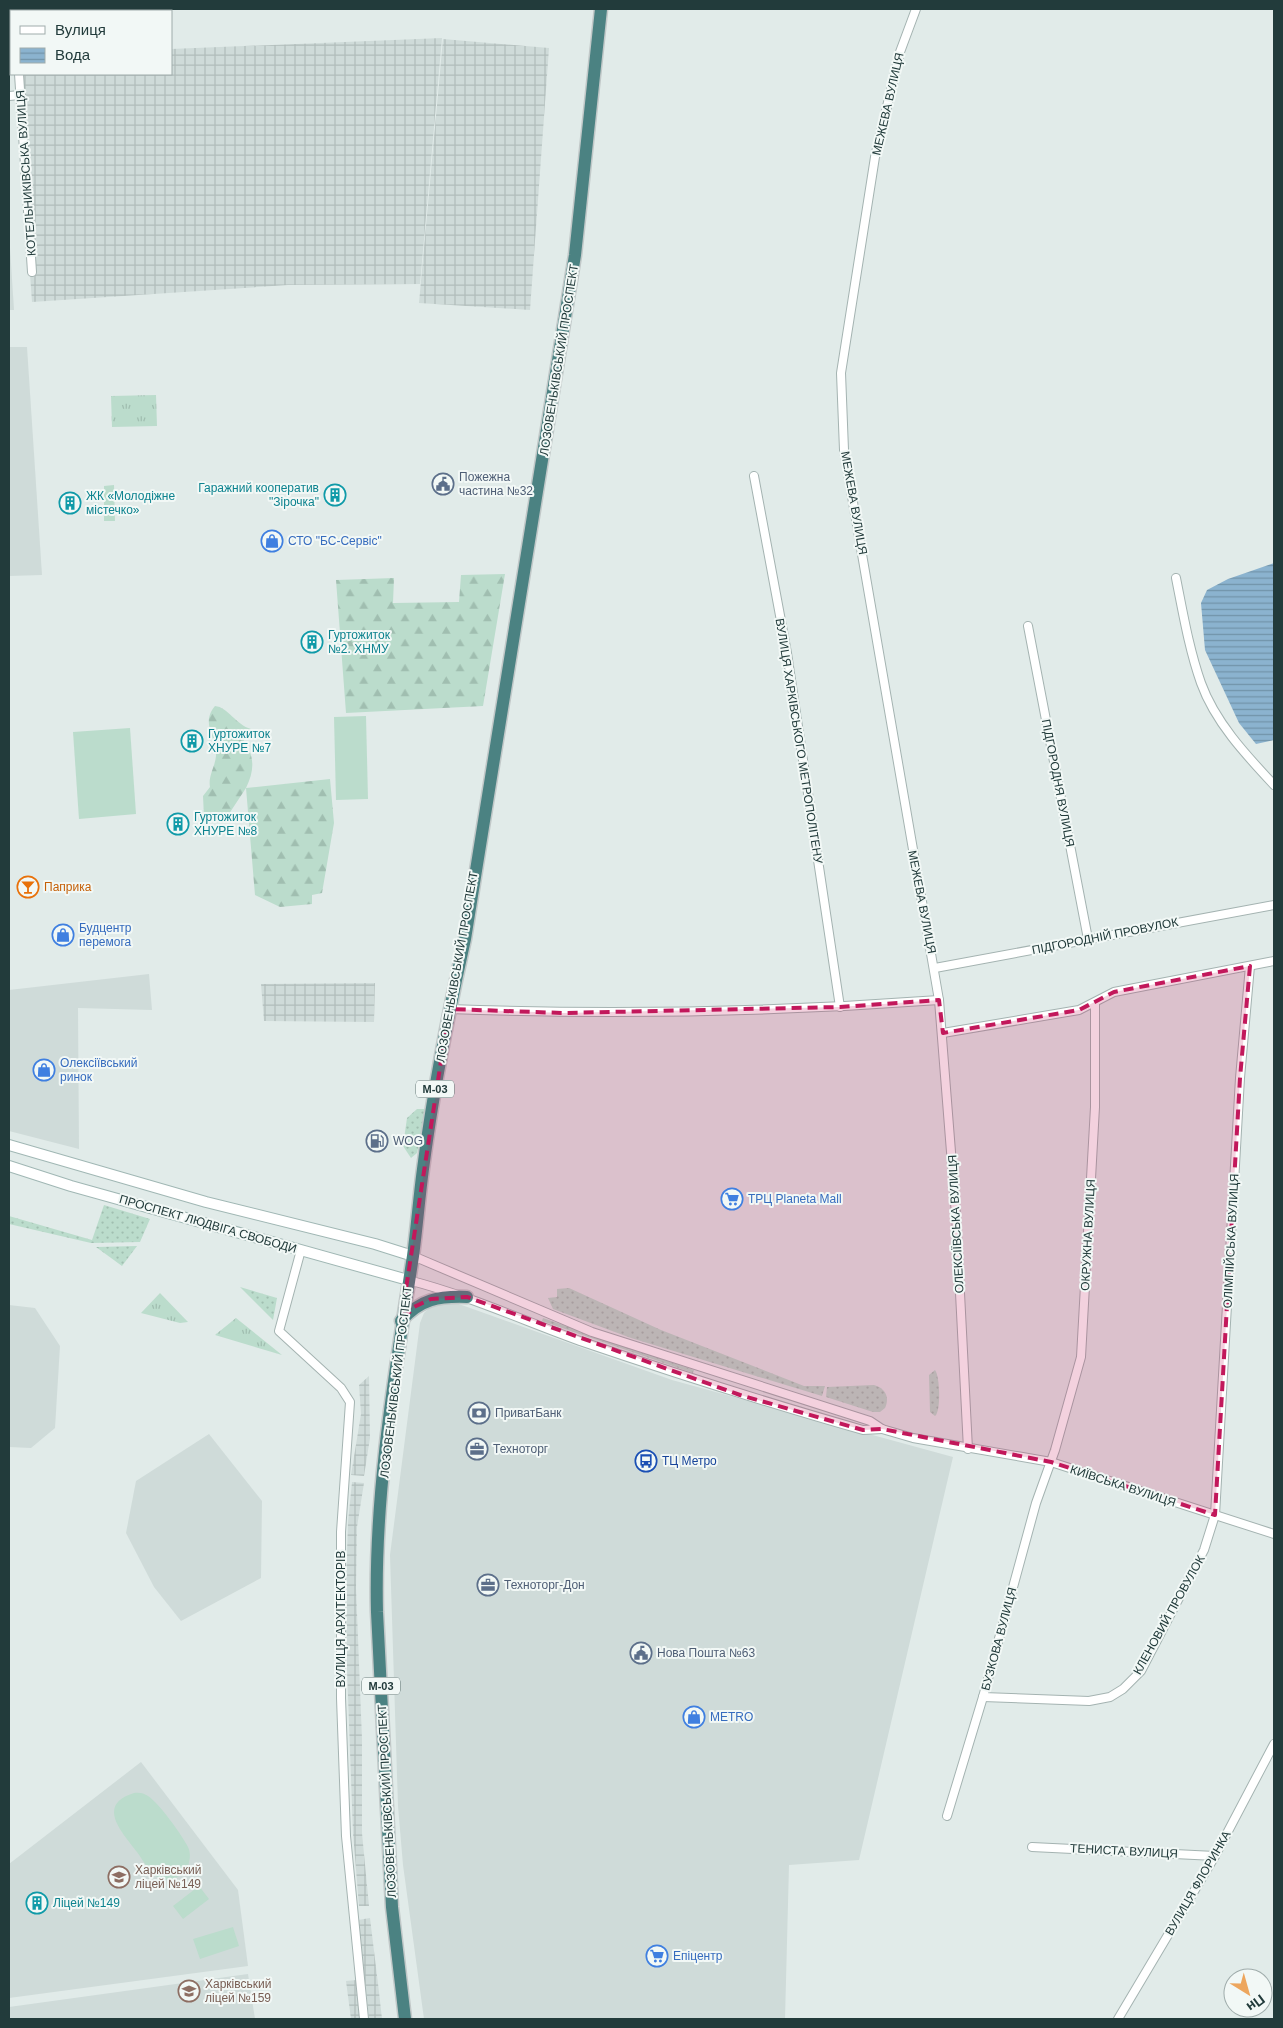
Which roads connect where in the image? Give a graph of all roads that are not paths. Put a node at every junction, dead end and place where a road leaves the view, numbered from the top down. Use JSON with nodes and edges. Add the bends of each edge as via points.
{"nodes":[{"id":1,"x":601,"y":9,"type":"edge"},
{"id":2,"x":916,"y":9,"type":"edge"},
{"id":3,"x":19,"y":75,"type":"edge"},
{"id":4,"x":21,"y":95,"type":"junction"},
{"id":5,"x":9,"y":96,"type":"edge"},
{"id":6,"x":32,"y":272,"type":"dead end"},
{"id":7,"x":754,"y":476,"type":"dead end"},
{"id":8,"x":1176,"y":578,"type":"dead end"},
{"id":9,"x":1028,"y":626,"type":"dead end"},
{"id":10,"x":1274,"y":785,"type":"edge"},
{"id":11,"x":1274,"y":905,"type":"edge"},
{"id":12,"x":1088,"y":939,"type":"junction"},
{"id":13,"x":1274,"y":961,"type":"edge"},
{"id":14,"x":1250,"y":966,"type":"junction"},
{"id":15,"x":935,"y":968,"type":"junction"},
{"id":16,"x":939,"y":1000,"type":"junction"},
{"id":17,"x":1095,"y":1003,"type":"junction"},
{"id":18,"x":840,"y":1007,"type":"junction"},
{"id":19,"x":449,"y":1009,"type":"junction"},
{"id":20,"x":943,"y":1033,"type":"junction"},
{"id":21,"x":9,"y":1145,"type":"edge"},
{"id":22,"x":9,"y":1166,"type":"edge"},
{"id":23,"x":301,"y":1250,"type":"junction"},
{"id":24,"x":412,"y":1256,"type":"junction"},
{"id":25,"x":408,"y":1280,"type":"junction"},
{"id":26,"x":467,"y":1297,"type":"junction"},
{"id":27,"x":523,"y":1304,"type":"junction"},
{"id":28,"x":519,"y":1317,"type":"junction"},
{"id":29,"x":401,"y":1321,"type":"junction"},
{"id":30,"x":882,"y":1429,"type":"junction"},
{"id":31,"x":968,"y":1449,"type":"junction"},
{"id":32,"x":1051,"y":1462,"type":"junction"},
{"id":33,"x":1215,"y":1515,"type":"junction"},
{"id":34,"x":1274,"y":1534,"type":"edge"},
{"id":35,"x":983,"y":1697,"type":"junction"},
{"id":36,"x":1274,"y":1744,"type":"edge"},
{"id":37,"x":947,"y":1816,"type":"dead end"},
{"id":38,"x":1032,"y":1847,"type":"dead end"},
{"id":39,"x":1215,"y":1856,"type":"junction"},
{"id":40,"x":364,"y":2019,"type":"edge"},
{"id":41,"x":405,"y":2019,"type":"edge"},
{"id":42,"x":1118,"y":2019,"type":"edge"}],
"edges":[{"from":1,"to":19,"type":"highway","name":"ЛОЗОВЕНЬКІВСЬКИЙ ПРОСПЕКТ","number":"М-03","via":[[575,255],[465,939]]},
{"from":2,"to":15,"type":"street","name":"МЕЖЕВА ВУЛИЦЯ","via":[[900,52],[875,157],[840,373],[844,450]]},
{"from":3,"to":4,"type":"street","name":"КОТЕЛЬНИКІВСЬКА ВУЛИЦЯ"},
{"from":4,"to":5,"type":"street"},
{"from":4,"to":6,"type":"street","name":"КОТЕЛЬНИКІВСЬКА ВУЛИЦЯ"},
{"from":7,"to":18,"type":"street","name":"ВУЛИЦЯ ХАРКІВСЬКОГО МЕТРОПОЛІТЕНУ","via":[[787,653]]},
{"from":8,"to":10,"type":"street","via":[[1201,684],[1230,734]]},
{"from":9,"to":12,"type":"street","name":"ПІДГОРОДНЯ ВУЛИЦЯ"},
{"from":11,"to":12,"type":"street","name":"ПІДГОРОДНІЙ ПРОВУЛОК"},
{"from":12,"to":15,"type":"street","name":"ПІДГОРОДНІЙ ПРОВУЛОК"},
{"from":13,"to":14,"type":"street"},
{"from":14,"to":17,"type":"street","via":[[1114,992]]},
{"from":14,"to":33,"type":"street","name":"ОЛІМПІЙСЬКА ВУЛИЦЯ","via":[[1240,1078]]},
{"from":15,"to":16,"type":"street","name":"МЕЖЕВА ВУЛИЦЯ"},
{"from":16,"to":18,"type":"street"},
{"from":16,"to":20,"type":"street","name":"ОЛЕКСІЇВСЬКА ВУЛИЦЯ"},
{"from":17,"to":20,"type":"street","via":[[1079,1010]]},
{"from":17,"to":32,"type":"street","name":"ОКРУЖНА ВУЛИЦЯ","via":[[1095,1107],[1081,1357]]},
{"from":18,"to":19,"type":"street","via":[[563,1013]]},
{"from":19,"to":24,"type":"highway","name":"ЛОЗОВЕНЬКІВСЬКИЙ ПРОСПЕКТ","number":"М-03"},
{"from":20,"to":31,"type":"street","name":"ОЛЕКСІЇВСЬКА ВУЛИЦЯ"},
{"from":21,"to":24,"type":"main road","name":"ПРОСПЕКТ ЛЮДВІГА СВОБОДИ"},
{"from":22,"to":23,"type":"main road","name":"ПРОСПЕКТ ЛЮДВІГА СВОБОДИ"},
{"from":23,"to":25,"type":"main road","name":"ПРОСПЕКТ ЛЮДВІГА СВОБОДИ"},
{"from":23,"to":40,"type":"street","name":"ВУЛИЦЯ АРХІТЕКТОРІВ","via":[[279,1331],[341,1388],[350,1402],[341,1532],[341,1698],[346,1836]]},
{"from":24,"to":25,"type":"highway","name":"ЛОЗОВЕНЬКІВСЬКИЙ ПРОСПЕКТ","number":"М-03"},
{"from":24,"to":27,"type":"street"},
{"from":25,"to":26,"type":"street"},
{"from":25,"to":29,"type":"highway","name":"ЛОЗОВЕНЬКІВСЬКИЙ ПРОСПЕКТ","number":"М-03"},
{"from":26,"to":28,"type":"street"},
{"from":26,"to":29,"type":"highway","via":[[431,1299],[414,1307]]},
{"from":27,"to":28,"type":"street"},
{"from":27,"to":30,"type":"street","via":[[592,1332],[870,1421]]},
{"from":28,"to":30,"type":"street","via":[[740,1395],[863,1430]]},
{"from":29,"to":41,"type":"highway","name":"ЛОЗОВЕНЬКІВСЬКИЙ ПРОСПЕКТ","number":"М-03","via":[[376,1573],[392,1908]]},
{"from":30,"to":31,"type":"street","name":"КИЇВСЬКА ВУЛИЦЯ"},
{"from":31,"to":32,"type":"street","name":"КИЇВСЬКА ВУЛИЦЯ"},
{"from":32,"to":33,"type":"street","name":"КИЇВСЬКА ВУЛИЦЯ"},
{"from":32,"to":35,"type":"street","name":"БУЗКОВА ВУЛИЦЯ","via":[[1036,1503]]},
{"from":33,"to":34,"type":"street","name":"КИЇВСЬКА ВУЛИЦЯ"},
{"from":33,"to":35,"type":"street","name":"КЛЕНОВИЙ ПРОВУЛОК","via":[[1204,1550],[1141,1670],[1123,1689],[1110,1697],[1089,1701]]},
{"from":35,"to":37,"type":"street","name":"БУЗКОВА ВУЛИЦЯ"},
{"from":36,"to":39,"type":"street","name":"ВУЛИЦЯ ФЛОРИНКА"},
{"from":38,"to":39,"type":"street","name":"ТЕНИСТА ВУЛИЦЯ"},
{"from":39,"to":42,"type":"street","name":"ВУЛИЦЯ ФЛОРИНКА"}]}
